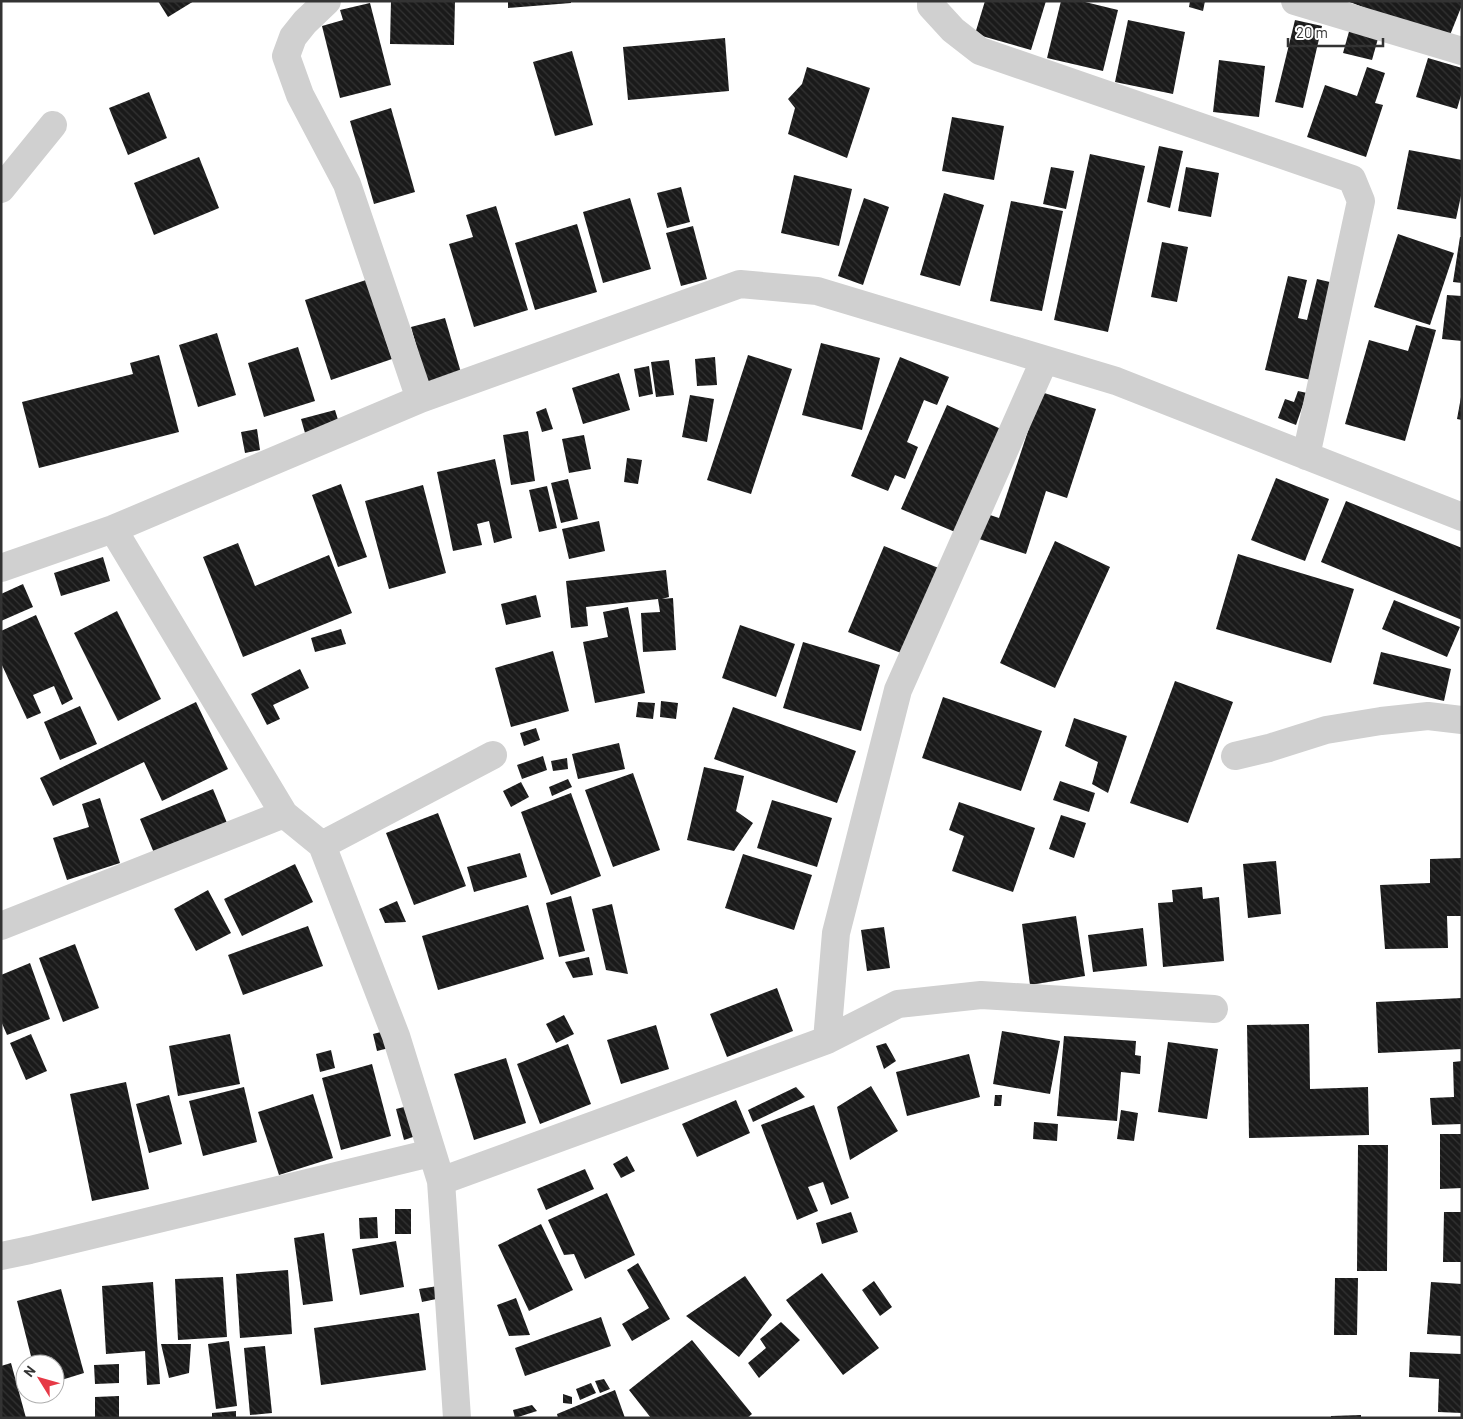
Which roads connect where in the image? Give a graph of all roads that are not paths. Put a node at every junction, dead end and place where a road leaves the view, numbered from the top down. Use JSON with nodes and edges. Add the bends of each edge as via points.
{"nodes":[{"id":1,"x":327,"y":1,"type":"edge"},
{"id":2,"x":931,"y":1,"type":"edge"},
{"id":3,"x":1296,"y":1,"type":"edge"},
{"id":4,"x":1462,"y":51,"type":"edge"},
{"id":5,"x":53,"y":125,"type":"dead end"},
{"id":6,"x":1,"y":189,"type":"edge"},
{"id":7,"x":1044,"y":361,"type":"junction"},
{"id":8,"x":420,"y":399,"type":"junction"},
{"id":9,"x":1306,"y":456,"type":"junction"},
{"id":10,"x":1462,"y":517,"type":"edge"},
{"id":11,"x":113,"y":529,"type":"junction"},
{"id":12,"x":1,"y":568,"type":"edge"},
{"id":13,"x":1462,"y":720,"type":"edge"},
{"id":14,"x":493,"y":755,"type":"dead end"},
{"id":15,"x":1235,"y":756,"type":"dead end"},
{"id":16,"x":284,"y":814,"type":"junction"},
{"id":17,"x":322,"y":845,"type":"junction"},
{"id":18,"x":1,"y":926,"type":"edge"},
{"id":19,"x":1214,"y":1009,"type":"dead end"},
{"id":20,"x":827,"y":1040,"type":"junction"},
{"id":21,"x":431,"y":1153,"type":"junction"},
{"id":22,"x":441,"y":1181,"type":"junction"},
{"id":23,"x":1,"y":1256,"type":"edge"},
{"id":24,"x":457,"y":1418,"type":"edge"}],
"edges":[{"from":1,"to":8,"type":"street","via":[[293,38],[286,56],[300,95],[347,184]]},
{"from":2,"to":9,"type":"street","via":[[931,6],[953,30],[980,51],[1352,179],[1361,201]]},
{"from":3,"to":4,"type":"street"},
{"from":5,"to":6,"type":"street"},
{"from":7,"to":8,"type":"street","via":[[817,291],[740,284]]},
{"from":7,"to":9,"type":"street","via":[[1116,381]]},
{"from":7,"to":20,"type":"street","via":[[898,690],[836,933]]},
{"from":8,"to":11,"type":"street"},
{"from":9,"to":10,"type":"street"},
{"from":11,"to":12,"type":"street"},
{"from":11,"to":16,"type":"street"},
{"from":13,"to":15,"type":"street","via":[[1428,716],[1326,730]]},
{"from":14,"to":17,"type":"street"},
{"from":16,"to":17,"type":"street"},
{"from":16,"to":18,"type":"street"},
{"from":17,"to":21,"type":"street","via":[[396,1036]]},
{"from":19,"to":20,"type":"street","via":[[981,995],[898,1004]]},
{"from":20,"to":22,"type":"street"},
{"from":21,"to":22,"type":"street"},
{"from":21,"to":23,"type":"street"},
{"from":22,"to":24,"type":"street"}]}
